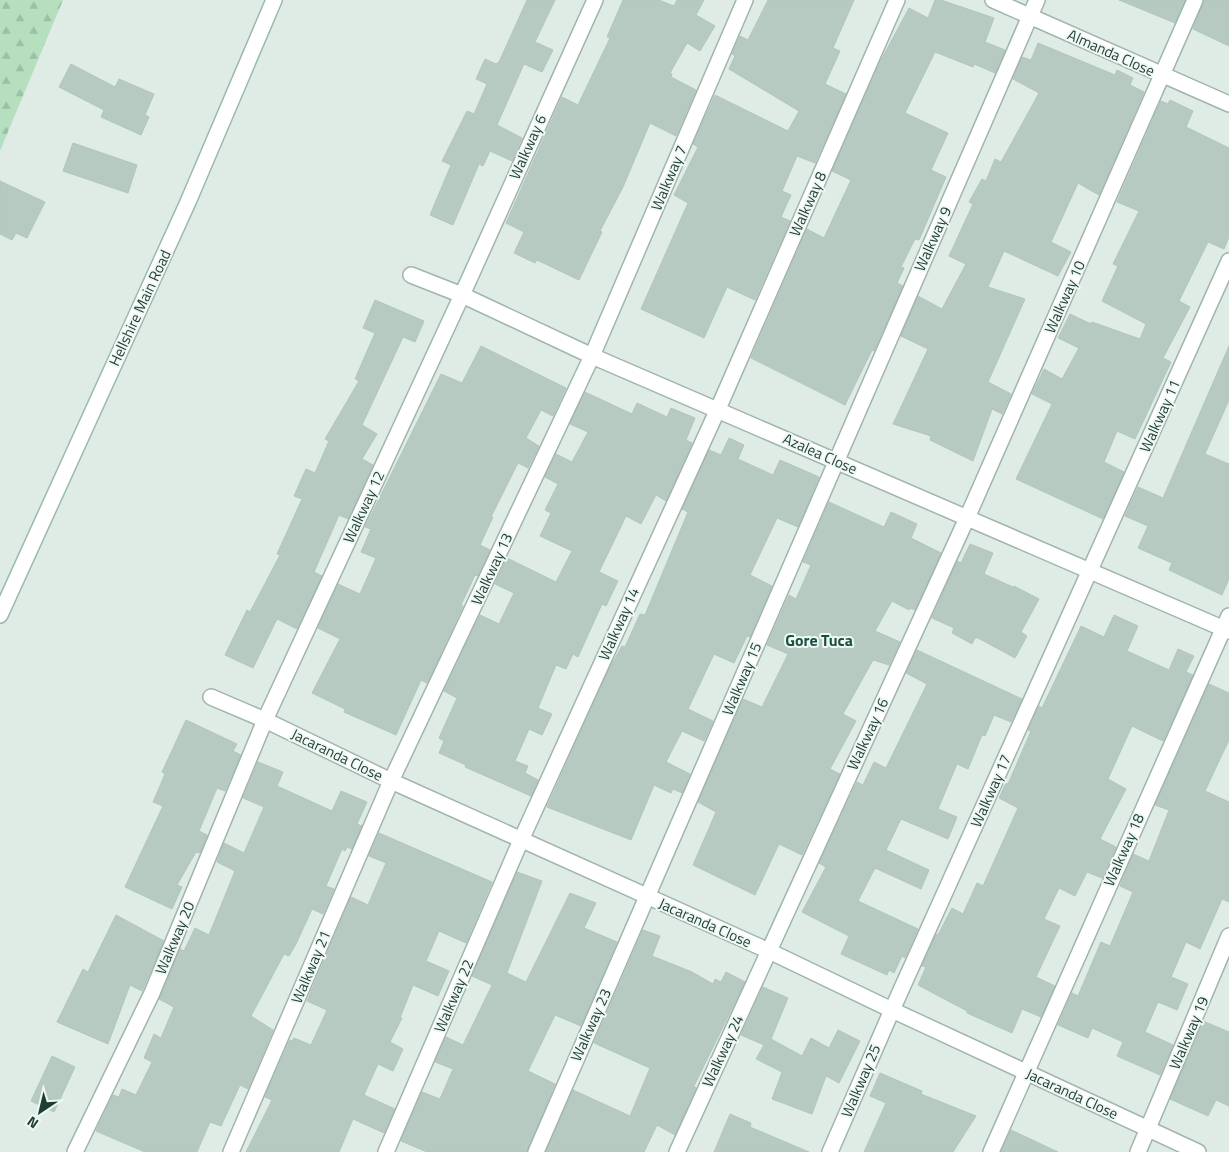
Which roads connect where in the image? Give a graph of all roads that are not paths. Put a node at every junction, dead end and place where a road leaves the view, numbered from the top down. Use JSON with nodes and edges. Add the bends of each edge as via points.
{"nodes":[{"id":1,"x":274,"y":0,"type":"edge"},
{"id":2,"x":595,"y":0,"type":"edge"},
{"id":3,"x":745,"y":0,"type":"edge"},
{"id":4,"x":897,"y":0,"type":"edge"},
{"id":5,"x":993,"y":0,"type":"edge"},
{"id":6,"x":1037,"y":0,"type":"edge"},
{"id":7,"x":1196,"y":0,"type":"edge"},
{"id":8,"x":1030,"y":17,"type":"junction"},
{"id":9,"x":1162,"y":76,"type":"junction"},
{"id":10,"x":1229,"y":104,"type":"edge"},
{"id":11,"x":1229,"y":261,"type":"edge"},
{"id":12,"x":411,"y":275,"type":"dead end"},
{"id":13,"x":462,"y":295,"type":"junction"},
{"id":14,"x":592,"y":356,"type":"junction"},
{"id":15,"x":718,"y":409,"type":"junction"},
{"id":16,"x":836,"y":461,"type":"junction"},
{"id":17,"x":967,"y":518,"type":"junction"},
{"id":18,"x":1090,"y":572,"type":"junction"},
{"id":19,"x":0,"y":614,"type":"edge"},
{"id":20,"x":1227,"y":625,"type":"edge"},
{"id":21,"x":211,"y":696,"type":"dead end"},
{"id":22,"x":265,"y":720,"type":"junction"},
{"id":23,"x":391,"y":781,"type":"junction"},
{"id":24,"x":521,"y":840,"type":"junction"},
{"id":25,"x":647,"y":898,"type":"junction"},
{"id":26,"x":1229,"y":936,"type":"edge"},
{"id":27,"x":769,"y":951,"type":"junction"},
{"id":28,"x":892,"y":1010,"type":"junction"},
{"id":29,"x":1025,"y":1073,"type":"junction"},
{"id":30,"x":1148,"y":1129,"type":"junction"},
{"id":31,"x":75,"y":1152,"type":"edge"},
{"id":32,"x":232,"y":1152,"type":"edge"},
{"id":33,"x":386,"y":1152,"type":"edge"},
{"id":34,"x":536,"y":1152,"type":"edge"},
{"id":35,"x":677,"y":1152,"type":"edge"},
{"id":36,"x":830,"y":1152,"type":"edge"},
{"id":37,"x":991,"y":1152,"type":"edge"},
{"id":38,"x":1138,"y":1152,"type":"edge"},
{"id":39,"x":1198,"y":1152,"type":"edge"}],
"edges":[{"from":1,"to":19,"type":"street","name":"Hellshire Main Road","via":[[188,202]]},
{"from":2,"to":13,"type":"street","name":"Walkway 6"},
{"from":3,"to":14,"type":"street","name":"Walkway 7"},
{"from":4,"to":15,"type":"street","name":"Walkway 8"},
{"from":5,"to":8,"type":"street","name":"Almanda Close"},
{"from":6,"to":8,"type":"street","name":"Walkway 9"},
{"from":7,"to":9,"type":"street","name":"Walkway 10"},
{"from":8,"to":9,"type":"street","name":"Almanda Close"},
{"from":8,"to":16,"type":"street","name":"Walkway 9"},
{"from":9,"to":10,"type":"street","name":"Almanda Close"},
{"from":9,"to":17,"type":"street","name":"Walkway 10"},
{"from":11,"to":18,"type":"street","name":"Walkway 11"},
{"from":12,"to":13,"type":"street","name":"Azalea Close"},
{"from":13,"to":14,"type":"street","name":"Azalea Close"},
{"from":13,"to":22,"type":"street","name":"Walkway 12"},
{"from":14,"to":15,"type":"street","name":"Azalea Close"},
{"from":14,"to":23,"type":"street","name":"Walkway 13"},
{"from":15,"to":16,"type":"street","name":"Azalea Close"},
{"from":15,"to":24,"type":"street","name":"Walkway 14"},
{"from":16,"to":17,"type":"street","name":"Azalea Close"},
{"from":16,"to":25,"type":"street","name":"Walkway 15"},
{"from":17,"to":18,"type":"street","name":"Azalea Close"},
{"from":17,"to":27,"type":"street","name":"Walkway 16"},
{"from":18,"to":20,"type":"street","name":"Azalea Close"},
{"from":18,"to":28,"type":"street","name":"Walkway 17"},
{"from":20,"to":29,"type":"street","name":"Walkway 18"},
{"from":21,"to":22,"type":"street","name":"Jacaranda Close"},
{"from":22,"to":23,"type":"street","name":"Jacaranda Close"},
{"from":22,"to":31,"type":"street","name":"Walkway 20","via":[[152,993]]},
{"from":23,"to":24,"type":"street","name":"Jacaranda Close"},
{"from":23,"to":32,"type":"street","name":"Walkway 21"},
{"from":24,"to":25,"type":"street","name":"Jacaranda Close"},
{"from":24,"to":33,"type":"street","name":"Walkway 22"},
{"from":25,"to":27,"type":"street","name":"Jacaranda Close"},
{"from":25,"to":34,"type":"street","name":"Walkway 23"},
{"from":26,"to":30,"type":"street","name":"Walkway 19"},
{"from":27,"to":28,"type":"street","name":"Jacaranda Close"},
{"from":27,"to":35,"type":"street","name":"Walkway 24"},
{"from":28,"to":29,"type":"street","name":"Jacaranda Close"},
{"from":28,"to":36,"type":"street","name":"Walkway 25"},
{"from":29,"to":30,"type":"street","name":"Jacaranda Close"},
{"from":29,"to":37,"type":"street","name":"Walkway 18"},
{"from":30,"to":38,"type":"street","name":"Walkway 19"},
{"from":30,"to":39,"type":"street","name":"Jacaranda Close"}]}
